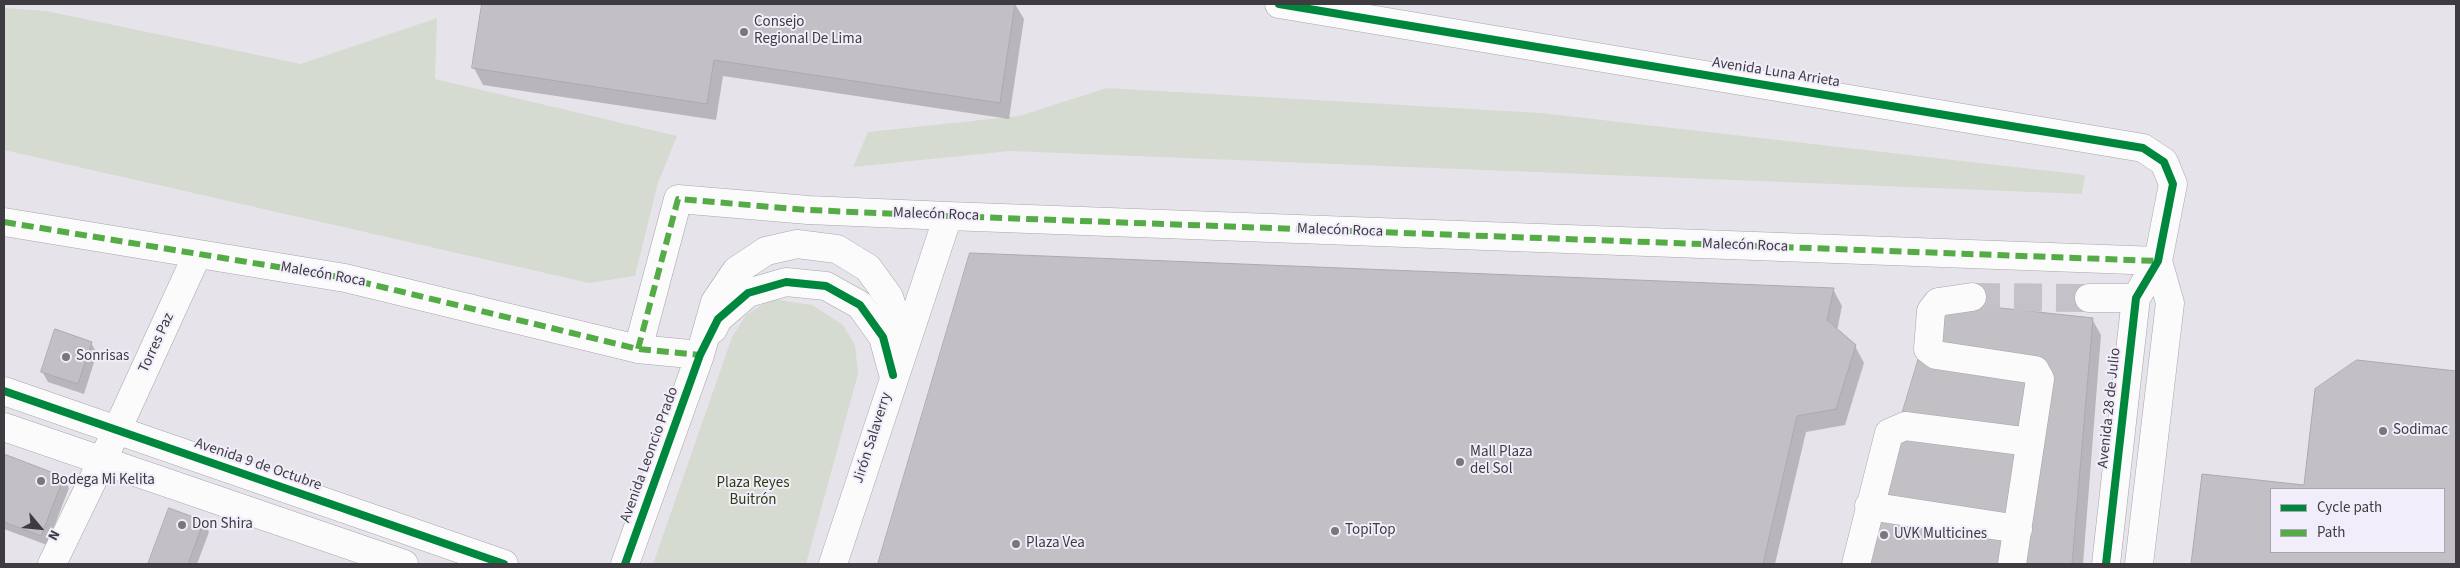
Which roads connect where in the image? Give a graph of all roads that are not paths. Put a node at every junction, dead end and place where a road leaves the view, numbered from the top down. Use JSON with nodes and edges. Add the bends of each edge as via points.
{"nodes":[{"id":1,"x":1279,"y":4,"type":"edge"},
{"id":2,"x":948,"y":216,"type":"junction"},
{"id":3,"x":4,"y":222,"type":"edge"},
{"id":4,"x":197,"y":255,"type":"junction"},
{"id":5,"x":2158,"y":261,"type":"junction"},
{"id":6,"x":1972,"y":297,"type":"tunnel mouth"},
{"id":7,"x":2089,"y":298,"type":"tunnel mouth"},
{"id":8,"x":2136,"y":298,"type":"junction"},
{"id":9,"x":638,"y":349,"type":"junction"},
{"id":10,"x":700,"y":354,"type":"junction"},
{"id":11,"x":893,"y":375,"type":"junction"},
{"id":12,"x":4,"y":391,"type":"edge"},
{"id":13,"x":4,"y":427,"type":"edge"},
{"id":14,"x":117,"y":430,"type":"junction"},
{"id":15,"x":2030,"y":442,"type":"junction"},
{"id":16,"x":101,"y":460,"type":"junction"},
{"id":17,"x":1869,"y":506,"type":"junction"},
{"id":18,"x":2018,"y":529,"type":"junction"},
{"id":19,"x":52,"y":564,"type":"edge"},
{"id":20,"x":404,"y":564,"type":"edge"},
{"id":21,"x":504,"y":564,"type":"edge"},
{"id":22,"x":625,"y":564,"type":"edge"},
{"id":23,"x":833,"y":564,"type":"edge"},
{"id":24,"x":1856,"y":564,"type":"edge"},
{"id":25,"x":2012,"y":564,"type":"edge"},
{"id":26,"x":2106,"y":564,"type":"edge"},
{"id":27,"x":2139,"y":564,"type":"edge"}],
"edges":[{"from":1,"to":5,"type":"street","name":"Avenida Luna Arrieta","via":[[2143,148],[2164,162],[2173,184]]},
{"from":2,"to":5,"type":"street","name":"Malecón Roca"},
{"from":2,"to":9,"type":"street","name":"Malecón Roca","via":[[678,200]]},
{"from":2,"to":11,"type":"street"},
{"from":3,"to":4,"type":"street","name":"Malecón Roca"},
{"from":4,"to":9,"type":"street","name":"Malecón Roca","via":[[345,278]]},
{"from":4,"to":14,"type":"street","name":"Torres Paz"},
{"from":5,"to":8,"type":"street","name":"Avenida 28 de Julio"},
{"from":5,"to":27,"type":"street","via":[[2170,302]]},
{"from":6,"to":15,"type":"street","via":[[1938,302],[1931,311],[1928,349],[1936,355],[2034,370],[2040,380]]},
{"from":7,"to":8,"type":"street"},
{"from":8,"to":26,"type":"street","name":"Avenida 28 de Julio"},
{"from":9,"to":10,"type":"street","name":"Malecón Roca"},
{"from":10,"to":11,"type":"street","name":"Jirón Salaverry","via":[[718,319],[748,293],[786,282],[826,286],[860,305],[883,337]]},
{"from":10,"to":11,"type":"street","via":[[715,302],[736,271],[766,251],[797,244],[837,249],[868,268],[889,297],[899,328]]},
{"from":10,"to":22,"type":"street","name":"Avenida Leoncio Prado"},
{"from":11,"to":23,"type":"street","name":"Jirón Salaverry"},
{"from":12,"to":14,"type":"street","name":"Avenida 9 de Octubre"},
{"from":13,"to":16,"type":"street"},
{"from":14,"to":16,"type":"street","name":"Torres Paz"},
{"from":14,"to":21,"type":"street","name":"Avenida 9 de Octubre"},
{"from":15,"to":17,"type":"street","via":[[1904,426],[1889,433]]},
{"from":15,"to":18,"type":"street"},
{"from":16,"to":19,"type":"street","name":"Torres Paz"},
{"from":16,"to":20,"type":"street"},
{"from":17,"to":18,"type":"street"},
{"from":17,"to":24,"type":"street"},
{"from":18,"to":25,"type":"street"}]}
